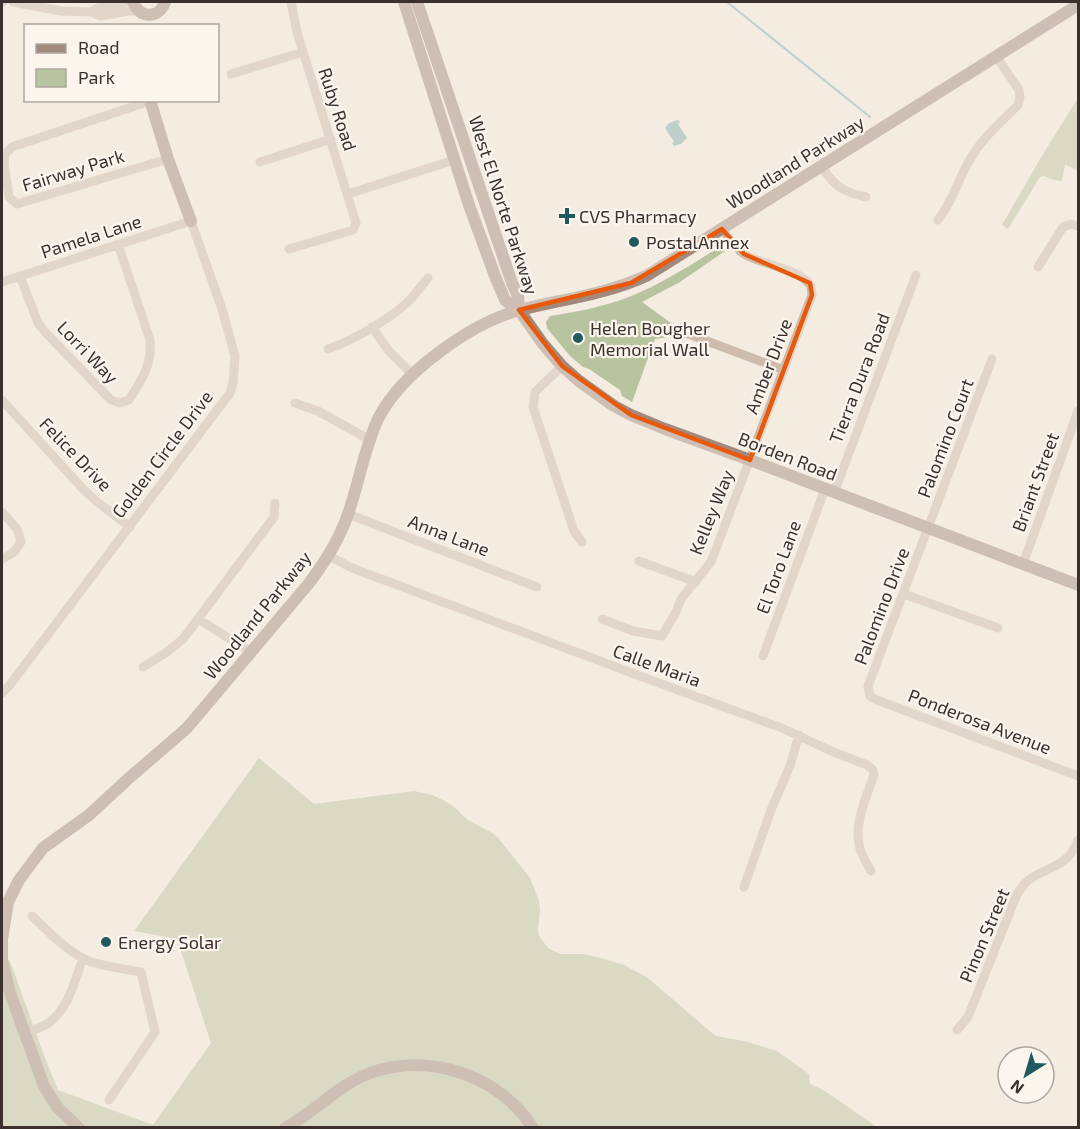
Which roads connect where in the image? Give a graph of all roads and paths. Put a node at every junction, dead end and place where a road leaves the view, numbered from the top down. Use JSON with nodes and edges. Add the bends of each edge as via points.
{"nodes":[{"id":1,"x":13,"y":2,"type":"edge"},
{"id":2,"x":125,"y":2,"type":"edge"},
{"id":3,"x":291,"y":2,"type":"edge"},
{"id":4,"x":404,"y":2,"type":"edge"},
{"id":5,"x":417,"y":2,"type":"edge"},
{"id":6,"x":1078,"y":5,"type":"edge"},
{"id":7,"x":154,"y":9,"type":"edge"},
{"id":8,"x":91,"y":12,"type":"junction"},
{"id":9,"x":159,"y":24,"type":"edge"},
{"id":10,"x":303,"y":52,"type":"junction"},
{"id":11,"x":996,"y":56,"type":"junction"},
{"id":12,"x":231,"y":74,"type":"dead end"},
{"id":13,"x":147,"y":102,"type":"edge"},
{"id":14,"x":150,"y":102,"type":"edge"},
{"id":15,"x":331,"y":139,"type":"junction"},
{"id":16,"x":168,"y":159,"type":"junction"},
{"id":17,"x":454,"y":160,"type":"junction"},
{"id":18,"x":260,"y":162,"type":"dead end"},
{"id":19,"x":822,"y":167,"type":"junction"},
{"id":20,"x":348,"y":194,"type":"junction"},
{"id":21,"x":866,"y":197,"type":"dead end"},
{"id":22,"x":938,"y":219,"type":"dead end"},
{"id":23,"x":191,"y":222,"type":"junction"},
{"id":24,"x":1078,"y":226,"type":"edge"},
{"id":25,"x":722,"y":229,"type":"junction"},
{"id":26,"x":118,"y":244,"type":"junction"},
{"id":27,"x":289,"y":249,"type":"dead end"},
{"id":28,"x":1038,"y":267,"type":"dead end"},
{"id":29,"x":916,"y":275,"type":"dead end"},
{"id":30,"x":20,"y":276,"type":"junction"},
{"id":31,"x":428,"y":278,"type":"dead end"},
{"id":32,"x":2,"y":282,"type":"edge"},
{"id":33,"x":519,"y":310,"type":"junction"},
{"id":34,"x":372,"y":327,"type":"junction"},
{"id":35,"x":683,"y":332,"type":"dead end"},
{"id":36,"x":328,"y":349,"type":"dead end"},
{"id":37,"x":993,"y":359,"type":"dead end"},
{"id":38,"x":562,"y":366,"type":"junction"},
{"id":39,"x":784,"y":370,"type":"junction"},
{"id":40,"x":412,"y":374,"type":"junction"},
{"id":41,"x":2,"y":400,"type":"edge"},
{"id":42,"x":295,"y":403,"type":"dead end"},
{"id":43,"x":1078,"y":411,"type":"edge"},
{"id":44,"x":370,"y":440,"type":"junction"},
{"id":45,"x":750,"y":460,"type":"junction"},
{"id":46,"x":829,"y":491,"type":"junction"},
{"id":47,"x":275,"y":503,"type":"dead end"},
{"id":48,"x":2,"y":512,"type":"edge"},
{"id":49,"x":348,"y":514,"type":"junction"},
{"id":50,"x":130,"y":527,"type":"junction"},
{"id":51,"x":928,"y":528,"type":"junction"},
{"id":52,"x":582,"y":542,"type":"dead end"},
{"id":53,"x":329,"y":556,"type":"junction"},
{"id":54,"x":2,"y":559,"type":"edge"},
{"id":55,"x":639,"y":561,"type":"dead end"},
{"id":56,"x":1023,"y":564,"type":"junction"},
{"id":57,"x":696,"y":582,"type":"junction"},
{"id":58,"x":1078,"y":585,"type":"edge"},
{"id":59,"x":537,"y":587,"type":"dead end"},
{"id":60,"x":904,"y":594,"type":"junction"},
{"id":61,"x":198,"y":619,"type":"junction"},
{"id":62,"x":602,"y":619,"type":"dead end"},
{"id":63,"x":998,"y":628,"type":"dead end"},
{"id":64,"x":251,"y":652,"type":"junction"},
{"id":65,"x":763,"y":656,"type":"dead end"},
{"id":66,"x":143,"y":667,"type":"dead end"},
{"id":67,"x":2,"y":693,"type":"edge"},
{"id":68,"x":870,"y":696,"type":"joint"},
{"id":69,"x":799,"y":735,"type":"junction"},
{"id":70,"x":1078,"y":776,"type":"edge"},
{"id":71,"x":1078,"y":840,"type":"edge"},
{"id":72,"x":871,"y":871,"type":"dead end"},
{"id":73,"x":744,"y":887,"type":"dead end"},
{"id":74,"x":32,"y":916,"type":"dead end"},
{"id":75,"x":83,"y":958,"type":"junction"},
{"id":76,"x":957,"y":1030,"type":"dead end"},
{"id":77,"x":25,"y":1033,"type":"junction"},
{"id":78,"x":110,"y":1100,"type":"dead end"},
{"id":79,"x":79,"y":1128,"type":"edge"},
{"id":80,"x":285,"y":1128,"type":"edge"},
{"id":81,"x":533,"y":1128,"type":"edge"}],
"edges":[{"from":1,"to":8,"type":"street"},
{"from":2,"to":8,"type":"street"},
{"from":3,"to":10,"type":"street","name":"Ruby Road"},
{"from":4,"to":17,"type":"main road","name":"West El Norte Parkway"},
{"from":5,"to":33,"type":"main road","name":"West El Norte Parkway","via":[[518,296]]},
{"from":6,"to":11,"type":"main road","name":"Woodland Parkway"},
{"from":7,"to":8,"type":"street","via":[[100,16]]},
{"from":7,"to":9,"type":"main road"},
{"from":10,"to":12,"type":"street"},
{"from":10,"to":15,"type":"street","name":"Ruby Road"},
{"from":11,"to":19,"type":"main road","name":"Woodland Parkway"},
{"from":11,"to":22,"type":"street","via":[[1018,90],[1018,105],[981,142]]},
{"from":13,"to":16,"type":"street","name":"Fairway Park","via":[[12,147],[5,154],[4,164],[9,197],[17,204]]},
{"from":14,"to":16,"type":"main road","name":"Golden Circle Drive"},
{"from":15,"to":18,"type":"street"},
{"from":15,"to":20,"type":"street","name":"Ruby Road"},
{"from":16,"to":23,"type":"main road","name":"Golden Circle Drive"},
{"from":17,"to":20,"type":"street"},
{"from":17,"to":33,"type":"main road","name":"West El Norte Parkway","via":[[495,276],[506,300]]},
{"from":19,"to":21,"type":"street","via":[[840,189]]},
{"from":19,"to":25,"type":"main road","name":"Woodland Parkway"},
{"from":20,"to":27,"type":"street","name":"Ruby Road","via":[[356,223],[352,230]]},
{"from":23,"to":26,"type":"street","name":"Pamela Lane"},
{"from":23,"to":50,"type":"street","name":"Golden Circle Drive","via":[[235,356],[233,383],[230,393]]},
{"from":24,"to":28,"type":"street","via":[[1062,227]]},
{"from":25,"to":33,"type":"main road","name":"Woodland Parkway","via":[[631,283]]},
{"from":25,"to":39,"type":"street","name":"Amber Drive","via":[[744,254],[810,283],[812,296]]},
{"from":26,"to":30,"type":"street","name":"Pamela Lane"},
{"from":26,"to":30,"type":"street","name":"Lorri Way","via":[[151,352],[145,375],[129,400],[120,403],[111,400],[38,323]]},
{"from":29,"to":46,"type":"street","name":"Tierra Dura Road"},
{"from":30,"to":32,"type":"street","name":"Pamela Lane"},
{"from":31,"to":34,"type":"street","via":[[409,300]]},
{"from":33,"to":38,"type":"main road","name":"Borden Road"},
{"from":33,"to":40,"type":"main road","name":"Woodland Parkway","via":[[477,327]]},
{"from":34,"to":36,"type":"street"},
{"from":34,"to":40,"type":"street"},
{"from":35,"to":39,"type":"street"},
{"from":37,"to":51,"type":"street","name":"Palomino Court"},
{"from":38,"to":45,"type":"main road","name":"Borden Road","via":[[594,393],[631,415]]},
{"from":38,"to":52,"type":"street","via":[[535,392],[533,407],[574,531]]},
{"from":39,"to":45,"type":"street","name":"Amber Drive"},
{"from":40,"to":44,"type":"main road","name":"Woodland Parkway","via":[[390,399]]},
{"from":41,"to":50,"type":"street","name":"Felice Drive","via":[[96,501]]},
{"from":42,"to":44,"type":"street","via":[[318,411]]},
{"from":43,"to":56,"type":"street","name":"Briant Street"},
{"from":44,"to":49,"type":"main road","name":"Woodland Parkway"},
{"from":45,"to":46,"type":"main road","name":"Borden Road"},
{"from":45,"to":57,"type":"street","name":"Kelley Way","via":[[711,562]]},
{"from":46,"to":51,"type":"main road","name":"Borden Road"},
{"from":46,"to":65,"type":"street","name":"El Toro Lane"},
{"from":47,"to":61,"type":"street","via":[[274,516]]},
{"from":48,"to":54,"type":"street","via":[[17,529],[21,542]]},
{"from":49,"to":53,"type":"main road","name":"Woodland Parkway"},
{"from":49,"to":59,"type":"street","name":"Anna Lane"},
{"from":50,"to":67,"type":"street","name":"Golden Circle Drive"},
{"from":51,"to":56,"type":"main road","name":"Borden Road"},
{"from":51,"to":60,"type":"street","name":"Palomino Drive"},
{"from":53,"to":64,"type":"main road","name":"Woodland Parkway"},
{"from":53,"to":69,"type":"street","name":"Calle Maria","via":[[361,572]]},
{"from":55,"to":57,"type":"street"},
{"from":56,"to":58,"type":"main road","name":"Borden Road"},
{"from":57,"to":62,"type":"street","name":"Kelley Way","via":[[681,599],[662,636],[633,632]]},
{"from":60,"to":63,"type":"street"},
{"from":60,"to":68,"type":"street","name":"Palomino Drive","via":[[868,686]]},
{"from":61,"to":64,"type":"street"},
{"from":61,"to":66,"type":"street","via":[[183,639]]},
{"from":64,"to":77,"type":"main road","name":"Woodland Parkway","via":[[187,728],[89,815],[43,848],[19,880],[9,902],[2,961]]},
{"from":68,"to":70,"type":"street","name":"Ponderosa Avenue"},
{"from":69,"to":72,"type":"street","name":"Calle Maria","via":[[873,770],[858,830],[859,847]]},
{"from":69,"to":73,"type":"street"},
{"from":71,"to":76,"type":"street","name":"Pinon Street","via":[[1071,855],[1060,865],[1029,880],[1017,894],[968,1017]]},
{"from":74,"to":75,"type":"street"},
{"from":75,"to":77,"type":"street","via":[[60,1011],[49,1023]]},
{"from":75,"to":78,"type":"street","via":[[141,972],[155,1032]]},
{"from":77,"to":79,"type":"main road","name":"Woodland Parkway","via":[[45,1086],[57,1107]]},
{"from":80,"to":81,"type":"main road","via":[[370,1073],[429,1065],[478,1079],[498,1091]]}]}
